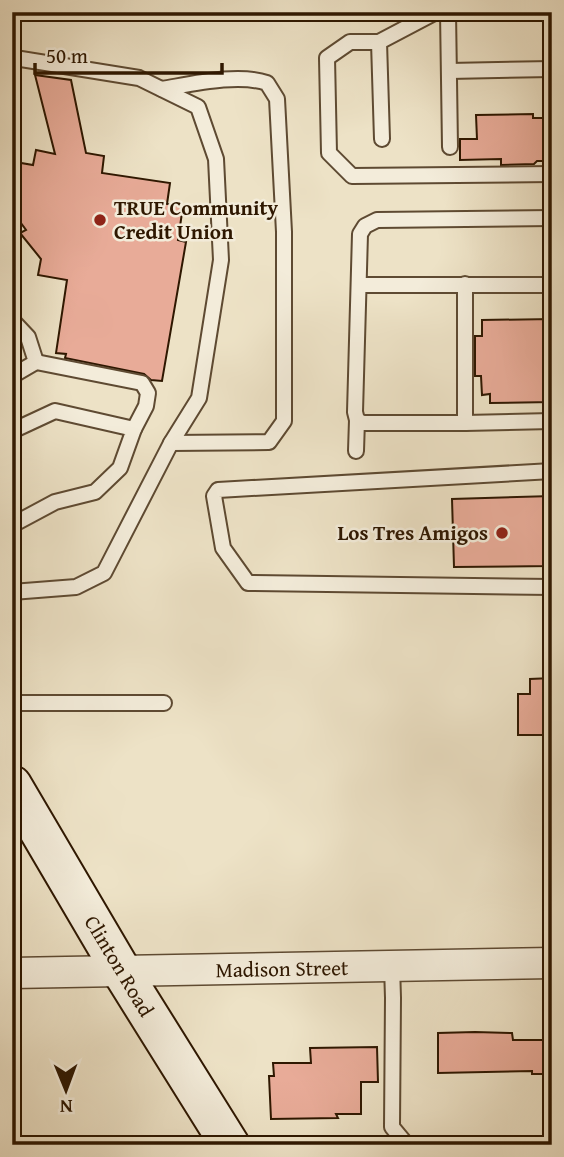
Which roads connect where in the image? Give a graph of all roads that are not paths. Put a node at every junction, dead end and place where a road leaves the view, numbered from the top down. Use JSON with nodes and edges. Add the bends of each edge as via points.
{"nodes":[{"id":1,"x":436,"y":12,"type":"edge"},
{"id":2,"x":448,"y":12,"type":"edge"},
{"id":3,"x":380,"y":42,"type":"junction"},
{"id":4,"x":12,"y":60,"type":"edge"},
{"id":5,"x":552,"y":69,"type":"edge"},
{"id":6,"x":449,"y":71,"type":"junction"},
{"id":7,"x":162,"y":89,"type":"junction"},
{"id":8,"x":382,"y":139,"type":"dead end"},
{"id":9,"x":450,"y":147,"type":"dead end"},
{"id":10,"x":552,"y":174,"type":"edge"},
{"id":11,"x":552,"y":218,"type":"edge"},
{"id":12,"x":359,"y":285,"type":"junction"},
{"id":13,"x":465,"y":285,"type":"junction"},
{"id":14,"x":552,"y":285,"type":"edge"},
{"id":15,"x":12,"y":320,"type":"edge"},
{"id":16,"x":36,"y":362,"type":"junction"},
{"id":17,"x":12,"y":376,"type":"edge"},
{"id":18,"x":357,"y":420,"type":"junction"},
{"id":19,"x":552,"y":421,"type":"edge"},
{"id":20,"x":465,"y":424,"type":"junction"},
{"id":21,"x":134,"y":429,"type":"junction"},
{"id":22,"x":12,"y":431,"type":"edge"},
{"id":23,"x":171,"y":443,"type":"junction"},
{"id":24,"x":356,"y":451,"type":"dead end"},
{"id":25,"x":552,"y":471,"type":"edge"},
{"id":26,"x":12,"y":525,"type":"edge"},
{"id":27,"x":552,"y":587,"type":"edge"},
{"id":28,"x":12,"y":592,"type":"edge"},
{"id":29,"x":164,"y":703,"type":"dead end"},
{"id":30,"x":12,"y":707,"type":"edge"},
{"id":31,"x":12,"y":785,"type":"edge"},
{"id":32,"x":552,"y":963,"type":"edge"},
{"id":33,"x":392,"y":966,"type":"junction"},
{"id":34,"x":122,"y":972,"type":"junction"},
{"id":35,"x":12,"y":973,"type":"edge"},
{"id":36,"x":230,"y":1145,"type":"edge"},
{"id":37,"x":407,"y":1145,"type":"edge"}],
"edges":[{"from":1,"to":3,"type":"lane"},
{"from":2,"to":6,"type":"lane"},
{"from":3,"to":8,"type":"lane"},
{"from":3,"to":10,"type":"lane","via":[[350,42],[327,58],[329,153],[352,176]]},
{"from":4,"to":7,"type":"lane","via":[[139,78]]},
{"from":5,"to":6,"type":"lane"},
{"from":6,"to":9,"type":"lane"},
{"from":7,"to":23,"type":"lane","via":[[198,107],[216,159],[221,260],[199,398]]},
{"from":7,"to":23,"type":"lane","via":[[217,81],[255,79],[267,83],[277,99],[284,232],[284,421],[269,442]]},
{"from":11,"to":12,"type":"lane","via":[[377,220],[360,234]]},
{"from":12,"to":13,"type":"lane"},
{"from":12,"to":18,"type":"lane"},
{"from":13,"to":14,"type":"lane"},
{"from":13,"to":20,"type":"lane"},
{"from":15,"to":16,"type":"lane","via":[[27,337]]},
{"from":16,"to":17,"type":"lane"},
{"from":16,"to":21,"type":"lane","via":[[142,383],[148,393],[146,406]]},
{"from":18,"to":20,"type":"lane"},
{"from":18,"to":24,"type":"lane"},
{"from":19,"to":20,"type":"lane"},
{"from":21,"to":22,"type":"lane","via":[[55,411]]},
{"from":21,"to":26,"type":"lane","via":[[120,468],[95,492],[55,502]]},
{"from":23,"to":28,"type":"lane","via":[[104,573],[76,587]]},
{"from":25,"to":27,"type":"lane","via":[[218,490],[214,496],[223,548],[248,583]]},
{"from":29,"to":30,"type":"lane","via":[[20,703]]},
{"from":31,"to":34,"type":"main road","name":"Clinton Road"},
{"from":32,"to":33,"type":"street","name":"Madison Street"},
{"from":33,"to":34,"type":"street","name":"Madison Street"},
{"from":33,"to":37,"type":"lane","via":[[392,1126]]},
{"from":34,"to":35,"type":"street","name":"Madison Street"},
{"from":34,"to":36,"type":"main road","name":"Clinton Road"}]}
